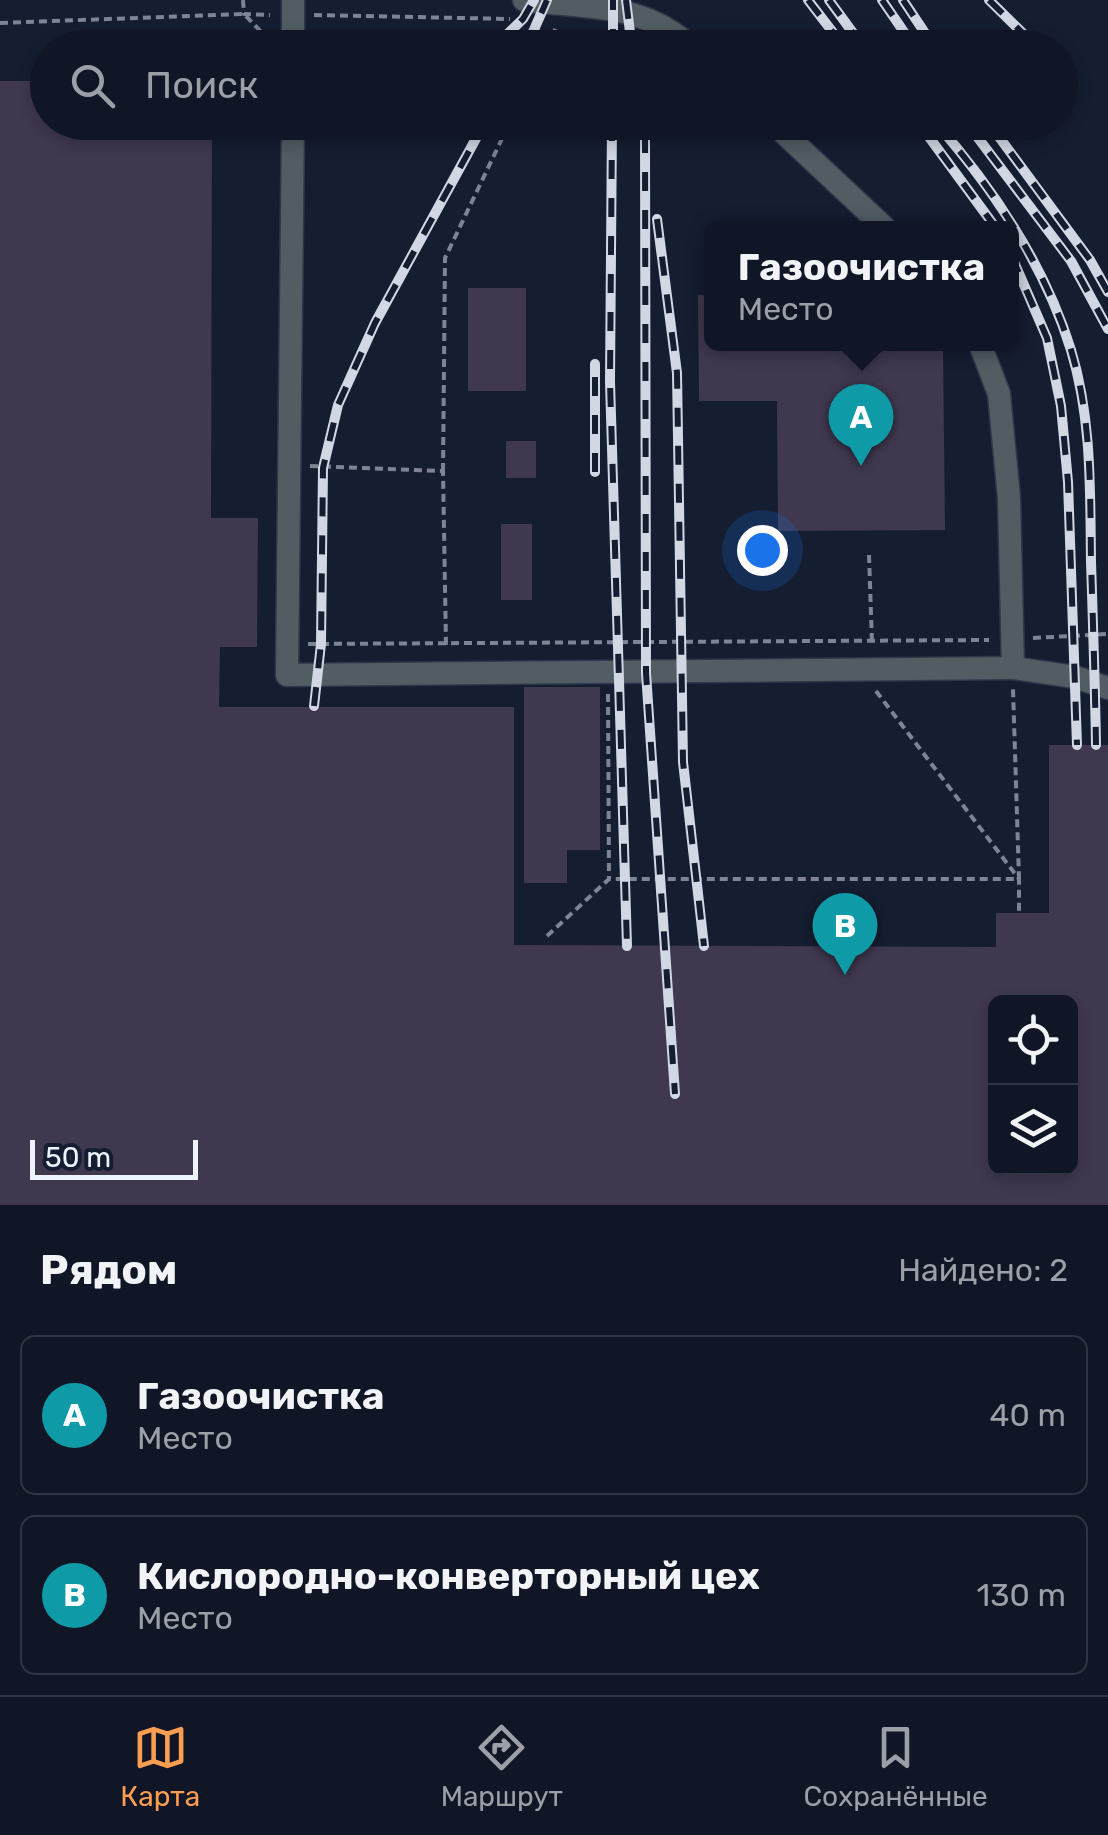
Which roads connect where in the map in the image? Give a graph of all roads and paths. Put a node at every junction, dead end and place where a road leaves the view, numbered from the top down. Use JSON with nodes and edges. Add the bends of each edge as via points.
{"nodes":[{"id":1,"x":243,"y":0,"type":"edge"},
{"id":2,"x":294,"y":7,"type":"edge"},
{"id":3,"x":524,"y":9,"type":"edge"},
{"id":4,"x":244,"y":14,"type":"junction"},
{"id":5,"x":0,"y":22,"type":"edge"},
{"id":6,"x":558,"y":22,"type":"dead end"},
{"id":7,"x":259,"y":30,"type":"edge"},
{"id":8,"x":554,"y":30,"type":"edge"},
{"id":9,"x":671,"y":30,"type":"edge"},
{"id":10,"x":293,"y":140,"type":"edge"},
{"id":11,"x":501,"y":140,"type":"edge"},
{"id":12,"x":791,"y":140,"type":"edge"},
{"id":13,"x":878,"y":221,"type":"edge"},
{"id":14,"x":983,"y":351,"type":"edge"},
{"id":15,"x":302,"y":466,"type":"dead end"},
{"id":16,"x":443,"y":471,"type":"junction"},
{"id":17,"x":869,"y":555,"type":"dead end"},
{"id":18,"x":1108,"y":634,"type":"edge"},
{"id":19,"x":1012,"y":640,"type":"junction"},
{"id":20,"x":872,"y":641,"type":"junction"},
{"id":21,"x":300,"y":644,"type":"dead end"},
{"id":22,"x":446,"y":644,"type":"junction"},
{"id":23,"x":1013,"y":668,"type":"junction"},
{"id":24,"x":872,"y":670,"type":"junction"},
{"id":25,"x":608,"y":672,"type":"junction"},
{"id":26,"x":1108,"y":688,"type":"edge"},
{"id":27,"x":609,"y":879,"type":"junction"},
{"id":28,"x":1019,"y":879,"type":"junction"},
{"id":29,"x":1019,"y":913,"type":"dead end"},
{"id":30,"x":546,"y":936,"type":"dead end"}],
"edges":[{"from":1,"to":4,"type":"path"},
{"from":2,"to":3,"type":"path"},
{"from":2,"to":4,"type":"path"},
{"from":3,"to":9,"type":"lane","via":[[613,8]]},
{"from":4,"to":5,"type":"path"},
{"from":4,"to":7,"type":"path"},
{"from":6,"to":8,"type":"path"},
{"from":10,"to":25,"type":"lane","via":[[287,675]]},
{"from":11,"to":16,"type":"path","via":[[445,258]]},
{"from":12,"to":13,"type":"lane"},
{"from":14,"to":19,"type":"lane","via":[[999,394]]},
{"from":15,"to":16,"type":"path"},
{"from":16,"to":22,"type":"path"},
{"from":17,"to":20,"type":"path"},
{"from":18,"to":19,"type":"path"},
{"from":19,"to":20,"type":"path"},
{"from":19,"to":23,"type":"lane"},
{"from":20,"to":22,"type":"path"},
{"from":20,"to":24,"type":"path"},
{"from":21,"to":22,"type":"path"},
{"from":23,"to":24,"type":"lane"},
{"from":23,"to":26,"type":"lane"},
{"from":23,"to":28,"type":"path"},
{"from":24,"to":25,"type":"lane"},
{"from":24,"to":28,"type":"path","via":[[873,688]]},
{"from":25,"to":27,"type":"path"},
{"from":27,"to":28,"type":"path"},
{"from":27,"to":30,"type":"path"},
{"from":28,"to":29,"type":"path"}]}
